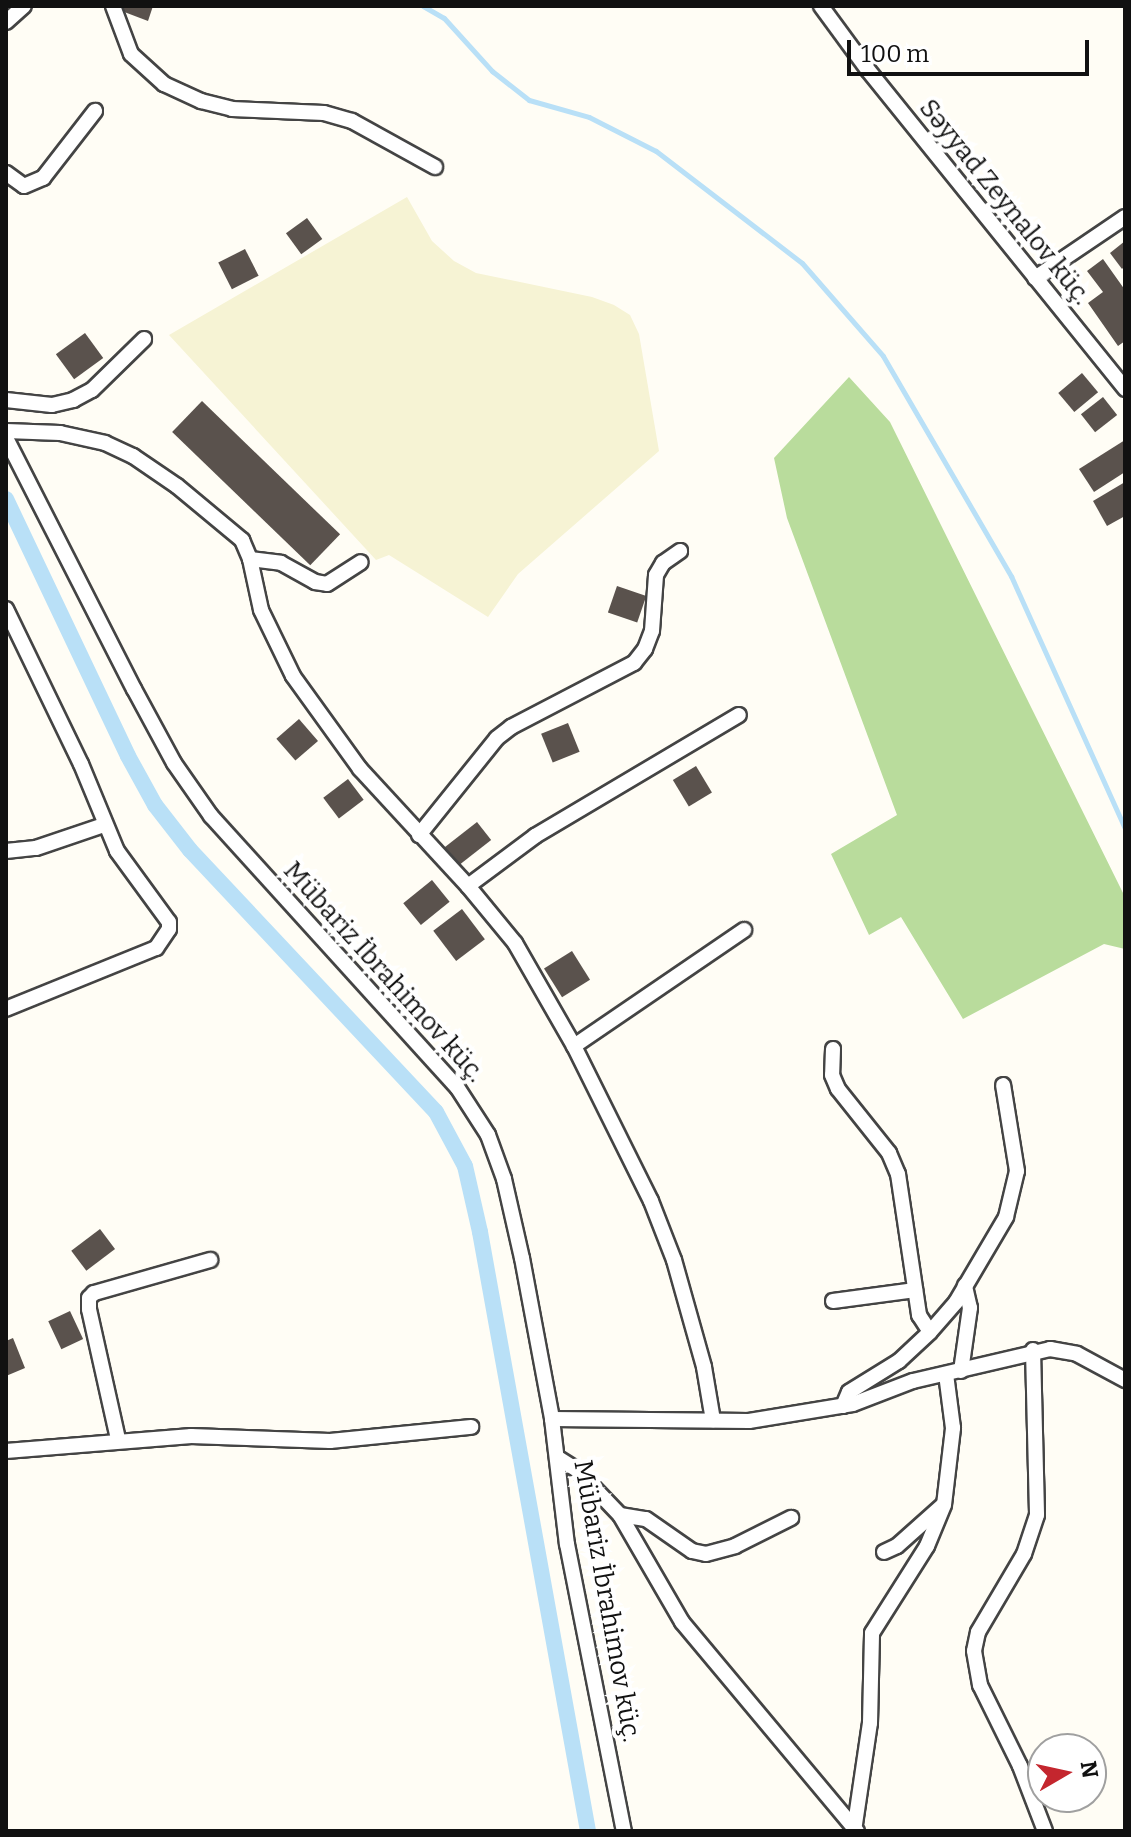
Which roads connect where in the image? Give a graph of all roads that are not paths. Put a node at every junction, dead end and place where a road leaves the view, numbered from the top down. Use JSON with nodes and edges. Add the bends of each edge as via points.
{"nodes":[{"id":1,"x":24,"y":6,"type":"edge"},
{"id":2,"x":113,"y":6,"type":"edge"},
{"id":3,"x":821,"y":6,"type":"edge"},
{"id":4,"x":6,"y":22,"type":"edge"},
{"id":5,"x":95,"y":111,"type":"dead end"},
{"id":6,"x":435,"y":167,"type":"dead end"},
{"id":7,"x":6,"y":173,"type":"edge"},
{"id":8,"x":1125,"y":217,"type":"edge"},
{"id":9,"x":1035,"y":278,"type":"junction"},
{"id":10,"x":144,"y":339,"type":"dead end"},
{"id":11,"x":1125,"y":389,"type":"edge"},
{"id":12,"x":6,"y":400,"type":"edge"},
{"id":13,"x":6,"y":431,"type":"edge"},
{"id":14,"x":6,"y":438,"type":"edge"},
{"id":15,"x":680,"y":551,"type":"dead end"},
{"id":16,"x":250,"y":559,"type":"junction"},
{"id":17,"x":361,"y":562,"type":"dead end"},
{"id":18,"x":6,"y":609,"type":"edge"},
{"id":19,"x":739,"y":715,"type":"dead end"},
{"id":20,"x":104,"y":825,"type":"junction"},
{"id":21,"x":419,"y":835,"type":"junction"},
{"id":22,"x":6,"y":851,"type":"edge"},
{"id":23,"x":468,"y":886,"type":"junction"},
{"id":24,"x":744,"y":930,"type":"dead end"},
{"id":25,"x":6,"y":1009,"type":"edge"},
{"id":26,"x":574,"y":1046,"type":"junction"},
{"id":27,"x":833,"y":1049,"type":"dead end"},
{"id":28,"x":1003,"y":1085,"type":"dead end"},
{"id":29,"x":210,"y":1260,"type":"dead end"},
{"id":30,"x":965,"y":1286,"type":"junction"},
{"id":31,"x":915,"y":1290,"type":"junction"},
{"id":32,"x":833,"y":1301,"type":"dead end"},
{"id":33,"x":930,"y":1332,"type":"junction"},
{"id":34,"x":1033,"y":1350,"type":"junction"},
{"id":35,"x":953,"y":1372,"type":"junction"},
{"id":36,"x":1125,"y":1380,"type":"edge"},
{"id":37,"x":843,"y":1406,"type":"junction"},
{"id":38,"x":552,"y":1419,"type":"junction"},
{"id":39,"x":713,"y":1420,"type":"junction"},
{"id":40,"x":471,"y":1427,"type":"dead end"},
{"id":41,"x":118,"y":1439,"type":"junction"},
{"id":42,"x":6,"y":1451,"type":"edge"},
{"id":43,"x":558,"y":1458,"type":"junction"},
{"id":44,"x":944,"y":1505,"type":"junction"},
{"id":45,"x":620,"y":1515,"type":"junction"},
{"id":46,"x":791,"y":1518,"type":"dead end"},
{"id":47,"x":884,"y":1552,"type":"dead end"},
{"id":48,"x":855,"y":1830,"type":"edge"},
{"id":49,"x":624,"y":1831,"type":"edge"},
{"id":50,"x":1045,"y":1831,"type":"edge"}],
"edges":[{"from":1,"to":4,"type":"street"},
{"from":2,"to":6,"type":"street","via":[[131,54],[164,84],[232,109],[324,113],[352,121]]},
{"from":3,"to":9,"type":"street","name":"Səyyad Zeynalov küç."},
{"from":5,"to":7,"type":"street","via":[[43,178],[24,186]]},
{"from":8,"to":9,"type":"street"},
{"from":9,"to":11,"type":"street","name":"Səyyad Zeynalov küç."},
{"from":10,"to":12,"type":"street","via":[[92,390],[73,400],[52,405]]},
{"from":13,"to":16,"type":"street","via":[[60,433],[133,456],[225,522],[242,540]]},
{"from":14,"to":38,"type":"street","name":"Mübariz İbrahimov küç.","via":[[160,738],[211,816],[474,1109],[504,1179]]},
{"from":15,"to":21,"type":"street","via":[[656,575],[652,631],[634,663],[497,738]]},
{"from":16,"to":17,"type":"street","via":[[281,563],[327,584]]},
{"from":16,"to":21,"type":"street","via":[[261,610],[293,676],[360,769]]},
{"from":18,"to":20,"type":"street","via":[[81,764]]},
{"from":19,"to":23,"type":"street","via":[[535,836]]},
{"from":20,"to":22,"type":"street","via":[[36,848]]},
{"from":20,"to":25,"type":"street","via":[[169,922],[165,940]]},
{"from":21,"to":23,"type":"street"},
{"from":23,"to":26,"type":"street","via":[[515,943]]},
{"from":24,"to":26,"type":"street"},
{"from":26,"to":39,"type":"street","via":[[651,1201],[674,1260]]},
{"from":27,"to":31,"type":"street","via":[[832,1075],[838,1089],[889,1153],[898,1174]]},
{"from":28,"to":30,"type":"street","via":[[1016,1148],[1015,1189],[1006,1217]]},
{"from":29,"to":41,"type":"street","via":[[89,1298]]},
{"from":30,"to":33,"type":"street"},
{"from":30,"to":35,"type":"street","via":[[970,1308]]},
{"from":31,"to":32,"type":"street"},
{"from":31,"to":33,"type":"street","via":[[919,1315]]},
{"from":33,"to":37,"type":"street","via":[[899,1361],[849,1392]]},
{"from":34,"to":35,"type":"street"},
{"from":34,"to":36,"type":"street","via":[[1077,1354]]},
{"from":34,"to":50,"type":"street","via":[[1037,1515],[1024,1554],[978,1632],[974,1651],[980,1685]]},
{"from":35,"to":37,"type":"street"},
{"from":35,"to":44,"type":"street"},
{"from":37,"to":39,"type":"street","via":[[749,1421]]},
{"from":38,"to":39,"type":"street"},
{"from":38,"to":43,"type":"street","name":"Mübariz İbrahimov küç."},
{"from":40,"to":41,"type":"street","via":[[330,1441]]},
{"from":41,"to":42,"type":"street"},
{"from":43,"to":45,"type":"street","via":[[577,1470]]},
{"from":43,"to":49,"type":"street","name":"Mübariz İbrahimov küç.","via":[[567,1544]]},
{"from":44,"to":47,"type":"street"},
{"from":44,"to":48,"type":"street","via":[[927,1546],[872,1633],[870,1723]]},
{"from":45,"to":46,"type":"street","via":[[646,1519],[692,1551],[706,1554]]},
{"from":45,"to":48,"type":"street","via":[[682,1622]]}]}
